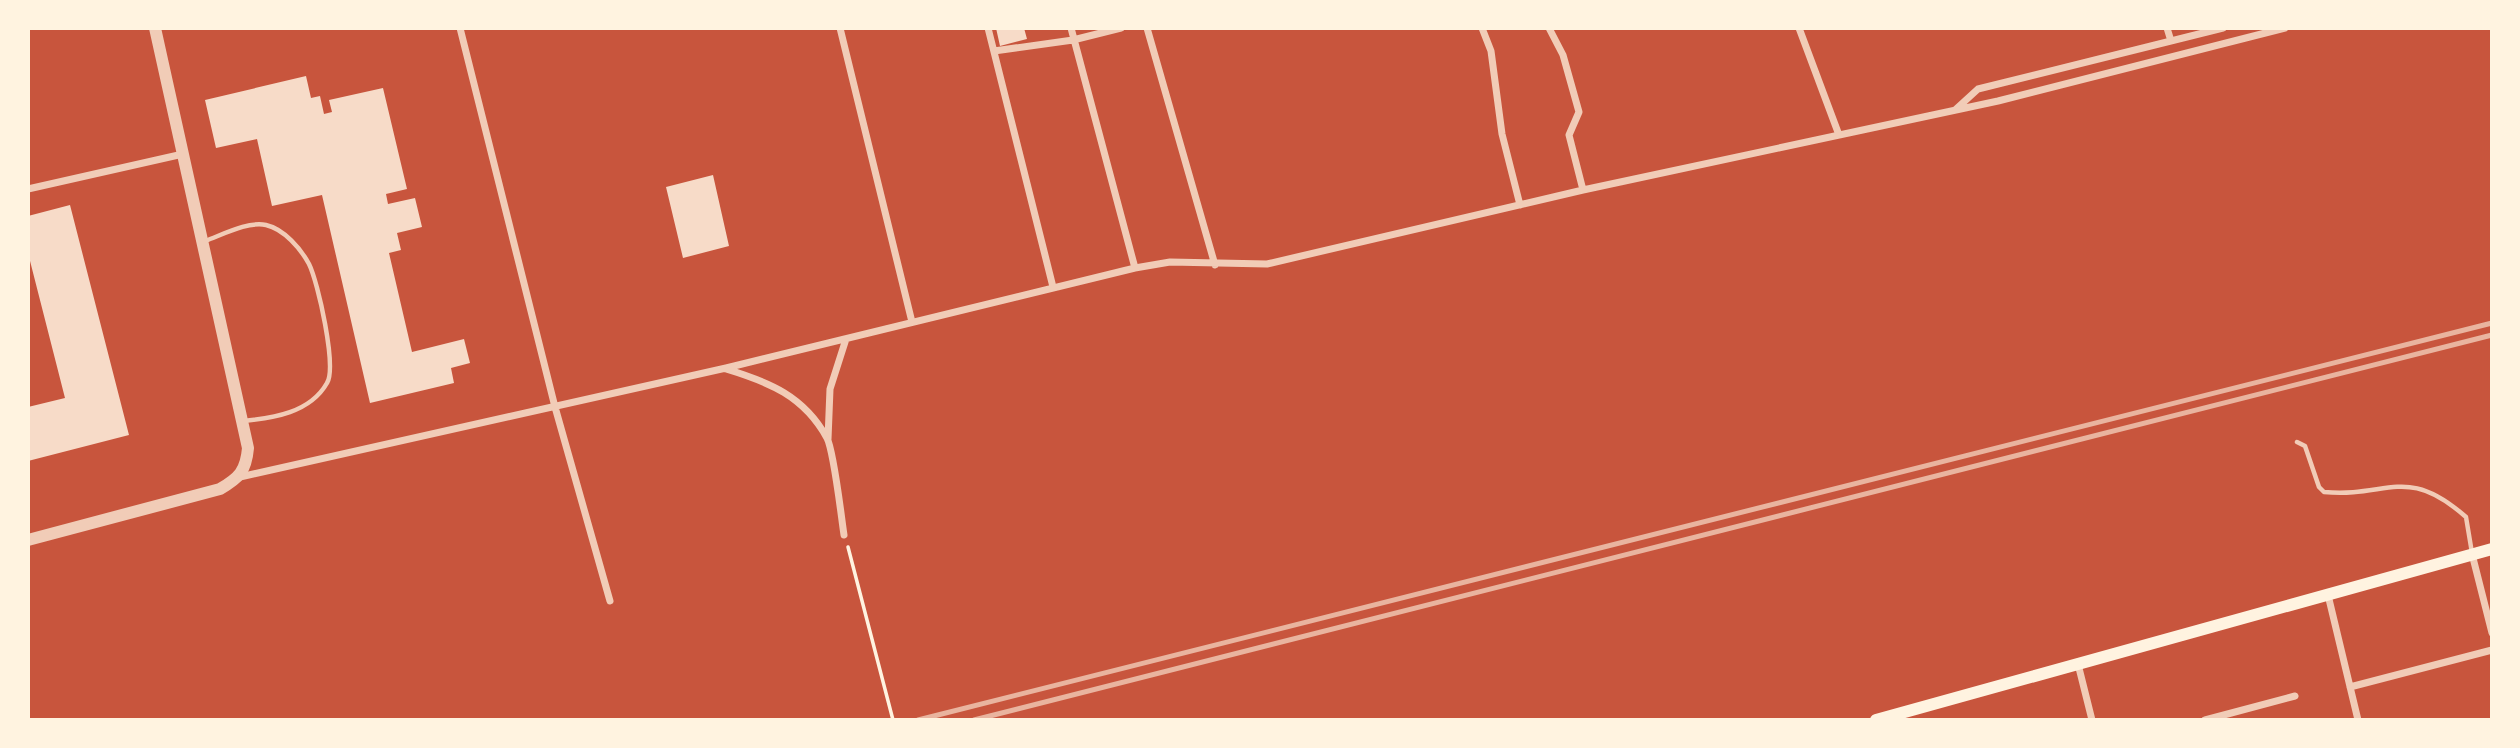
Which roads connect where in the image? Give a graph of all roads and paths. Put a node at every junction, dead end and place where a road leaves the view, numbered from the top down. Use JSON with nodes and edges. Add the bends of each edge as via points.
{"nodes":[{"id":1,"x":155,"y":28,"type":"edge"},
{"id":2,"x":460,"y":28,"type":"edge"},
{"id":3,"x":840,"y":28,"type":"edge"},
{"id":4,"x":988,"y":28,"type":"edge"},
{"id":5,"x":1070,"y":28,"type":"edge"},
{"id":6,"x":1121,"y":28,"type":"edge"},
{"id":7,"x":1147,"y":28,"type":"edge"},
{"id":8,"x":1482,"y":28,"type":"edge"},
{"id":9,"x":1549,"y":28,"type":"edge"},
{"id":10,"x":1799,"y":28,"type":"edge"},
{"id":11,"x":2167,"y":28,"type":"edge"},
{"id":12,"x":2223,"y":28,"type":"edge"},
{"id":13,"x":2286,"y":28,"type":"edge"},
{"id":14,"x":1073,"y":40,"type":"junction"},
{"id":15,"x":2171,"y":41,"type":"junction"},
{"id":16,"x":994,"y":51,"type":"junction"},
{"id":17,"x":1954,"y":110,"type":"junction"},
{"id":18,"x":1839,"y":135,"type":"junction"},
{"id":19,"x":183,"y":154,"type":"junction"},
{"id":20,"x":28,"y":189,"type":"edge"},
{"id":21,"x":1583,"y":190,"type":"junction"},
{"id":22,"x":1520,"y":205,"type":"junction"},
{"id":23,"x":201,"y":242,"type":"junction"},
{"id":24,"x":1215,"y":265,"type":"junction"},
{"id":25,"x":1135,"y":268,"type":"junction"},
{"id":26,"x":1053,"y":287,"type":"junction"},
{"id":27,"x":912,"y":322,"type":"junction"},
{"id":28,"x":846,"y":339,"type":"junction"},
{"id":29,"x":726,"y":368,"type":"junction"},
{"id":30,"x":555,"y":407,"type":"junction"},
{"id":31,"x":242,"y":421,"type":"junction"},
{"id":32,"x":828,"y":439,"type":"junction"},
{"id":33,"x":2297,"y":442,"type":"dead end"},
{"id":34,"x":240,"y":477,"type":"junction"},
{"id":35,"x":844,"y":535,"type":"joint"},
{"id":36,"x":28,"y":540,"type":"edge"},
{"id":37,"x":2492,"y":549,"type":"edge"},
{"id":38,"x":2472,"y":554,"type":"junction"},
{"id":39,"x":2328,"y":594,"type":"junction"},
{"id":40,"x":610,"y":601,"type":"dead end"},
{"id":41,"x":2492,"y":633,"type":"edge"},
{"id":42,"x":2492,"y":650,"type":"edge"},
{"id":43,"x":2078,"y":664,"type":"junction"},
{"id":44,"x":2350,"y":687,"type":"junction"},
{"id":45,"x":2295,"y":696,"type":"dead end"},
{"id":46,"x":893,"y":720,"type":"edge"},
{"id":47,"x":1876,"y":720,"type":"edge"},
{"id":48,"x":2092,"y":720,"type":"edge"},
{"id":49,"x":2205,"y":720,"type":"edge"},
{"id":50,"x":2358,"y":720,"type":"edge"}],
"edges":[{"from":1,"to":19,"type":"street"},
{"from":2,"to":30,"type":"street"},
{"from":3,"to":27,"type":"street"},
{"from":4,"to":16,"type":"street"},
{"from":5,"to":14,"type":"street"},
{"from":6,"to":14,"type":"street"},
{"from":7,"to":24,"type":"street"},
{"from":8,"to":22,"type":"street","via":[[1491,51],[1502,134]]},
{"from":9,"to":21,"type":"street","via":[[1563,55],[1579,112],[1569,135]]},
{"from":10,"to":18,"type":"street"},
{"from":11,"to":15,"type":"street"},
{"from":12,"to":15,"type":"street"},
{"from":13,"to":17,"type":"street"},
{"from":14,"to":16,"type":"street"},
{"from":14,"to":25,"type":"street"},
{"from":15,"to":17,"type":"street","via":[[1978,89]]},
{"from":16,"to":26,"type":"street"},
{"from":17,"to":18,"type":"street"},
{"from":18,"to":21,"type":"street"},
{"from":19,"to":20,"type":"street"},
{"from":19,"to":23,"type":"street"},
{"from":21,"to":22,"type":"street"},
{"from":22,"to":24,"type":"street","via":[[1267,264]]},
{"from":23,"to":31,"type":"street"},
{"from":23,"to":31,"type":"lane","via":[[267,225],[294,242],[310,266],[332,355],[328,383],[305,405],[278,417]]},
{"from":24,"to":25,"type":"street","via":[[1170,262]]},
{"from":25,"to":26,"type":"street"},
{"from":26,"to":27,"type":"street"},
{"from":27,"to":28,"type":"street"},
{"from":28,"to":29,"type":"street"},
{"from":28,"to":32,"type":"street","via":[[830,389]]},
{"from":29,"to":30,"type":"street"},
{"from":29,"to":32,"type":"street","via":[[771,382],[787,393]]},
{"from":30,"to":34,"type":"street"},
{"from":30,"to":40,"type":"street"},
{"from":31,"to":34,"type":"street","via":[[248,448]]},
{"from":32,"to":35,"type":"street"},
{"from":33,"to":38,"type":"lane","via":[[2305,446],[2324,492],[2410,485],[2432,492],[2466,517]]},
{"from":34,"to":36,"type":"street","via":[[220,489]]},
{"from":35,"to":46,"type":"path"},
{"from":37,"to":38,"type":"main road"},
{"from":38,"to":39,"type":"main road"},
{"from":38,"to":41,"type":"street"},
{"from":39,"to":43,"type":"main road"},
{"from":39,"to":44,"type":"street"},
{"from":42,"to":44,"type":"street"},
{"from":43,"to":47,"type":"main road"},
{"from":43,"to":48,"type":"street"},
{"from":44,"to":50,"type":"street"},
{"from":45,"to":49,"type":"street"}]}
